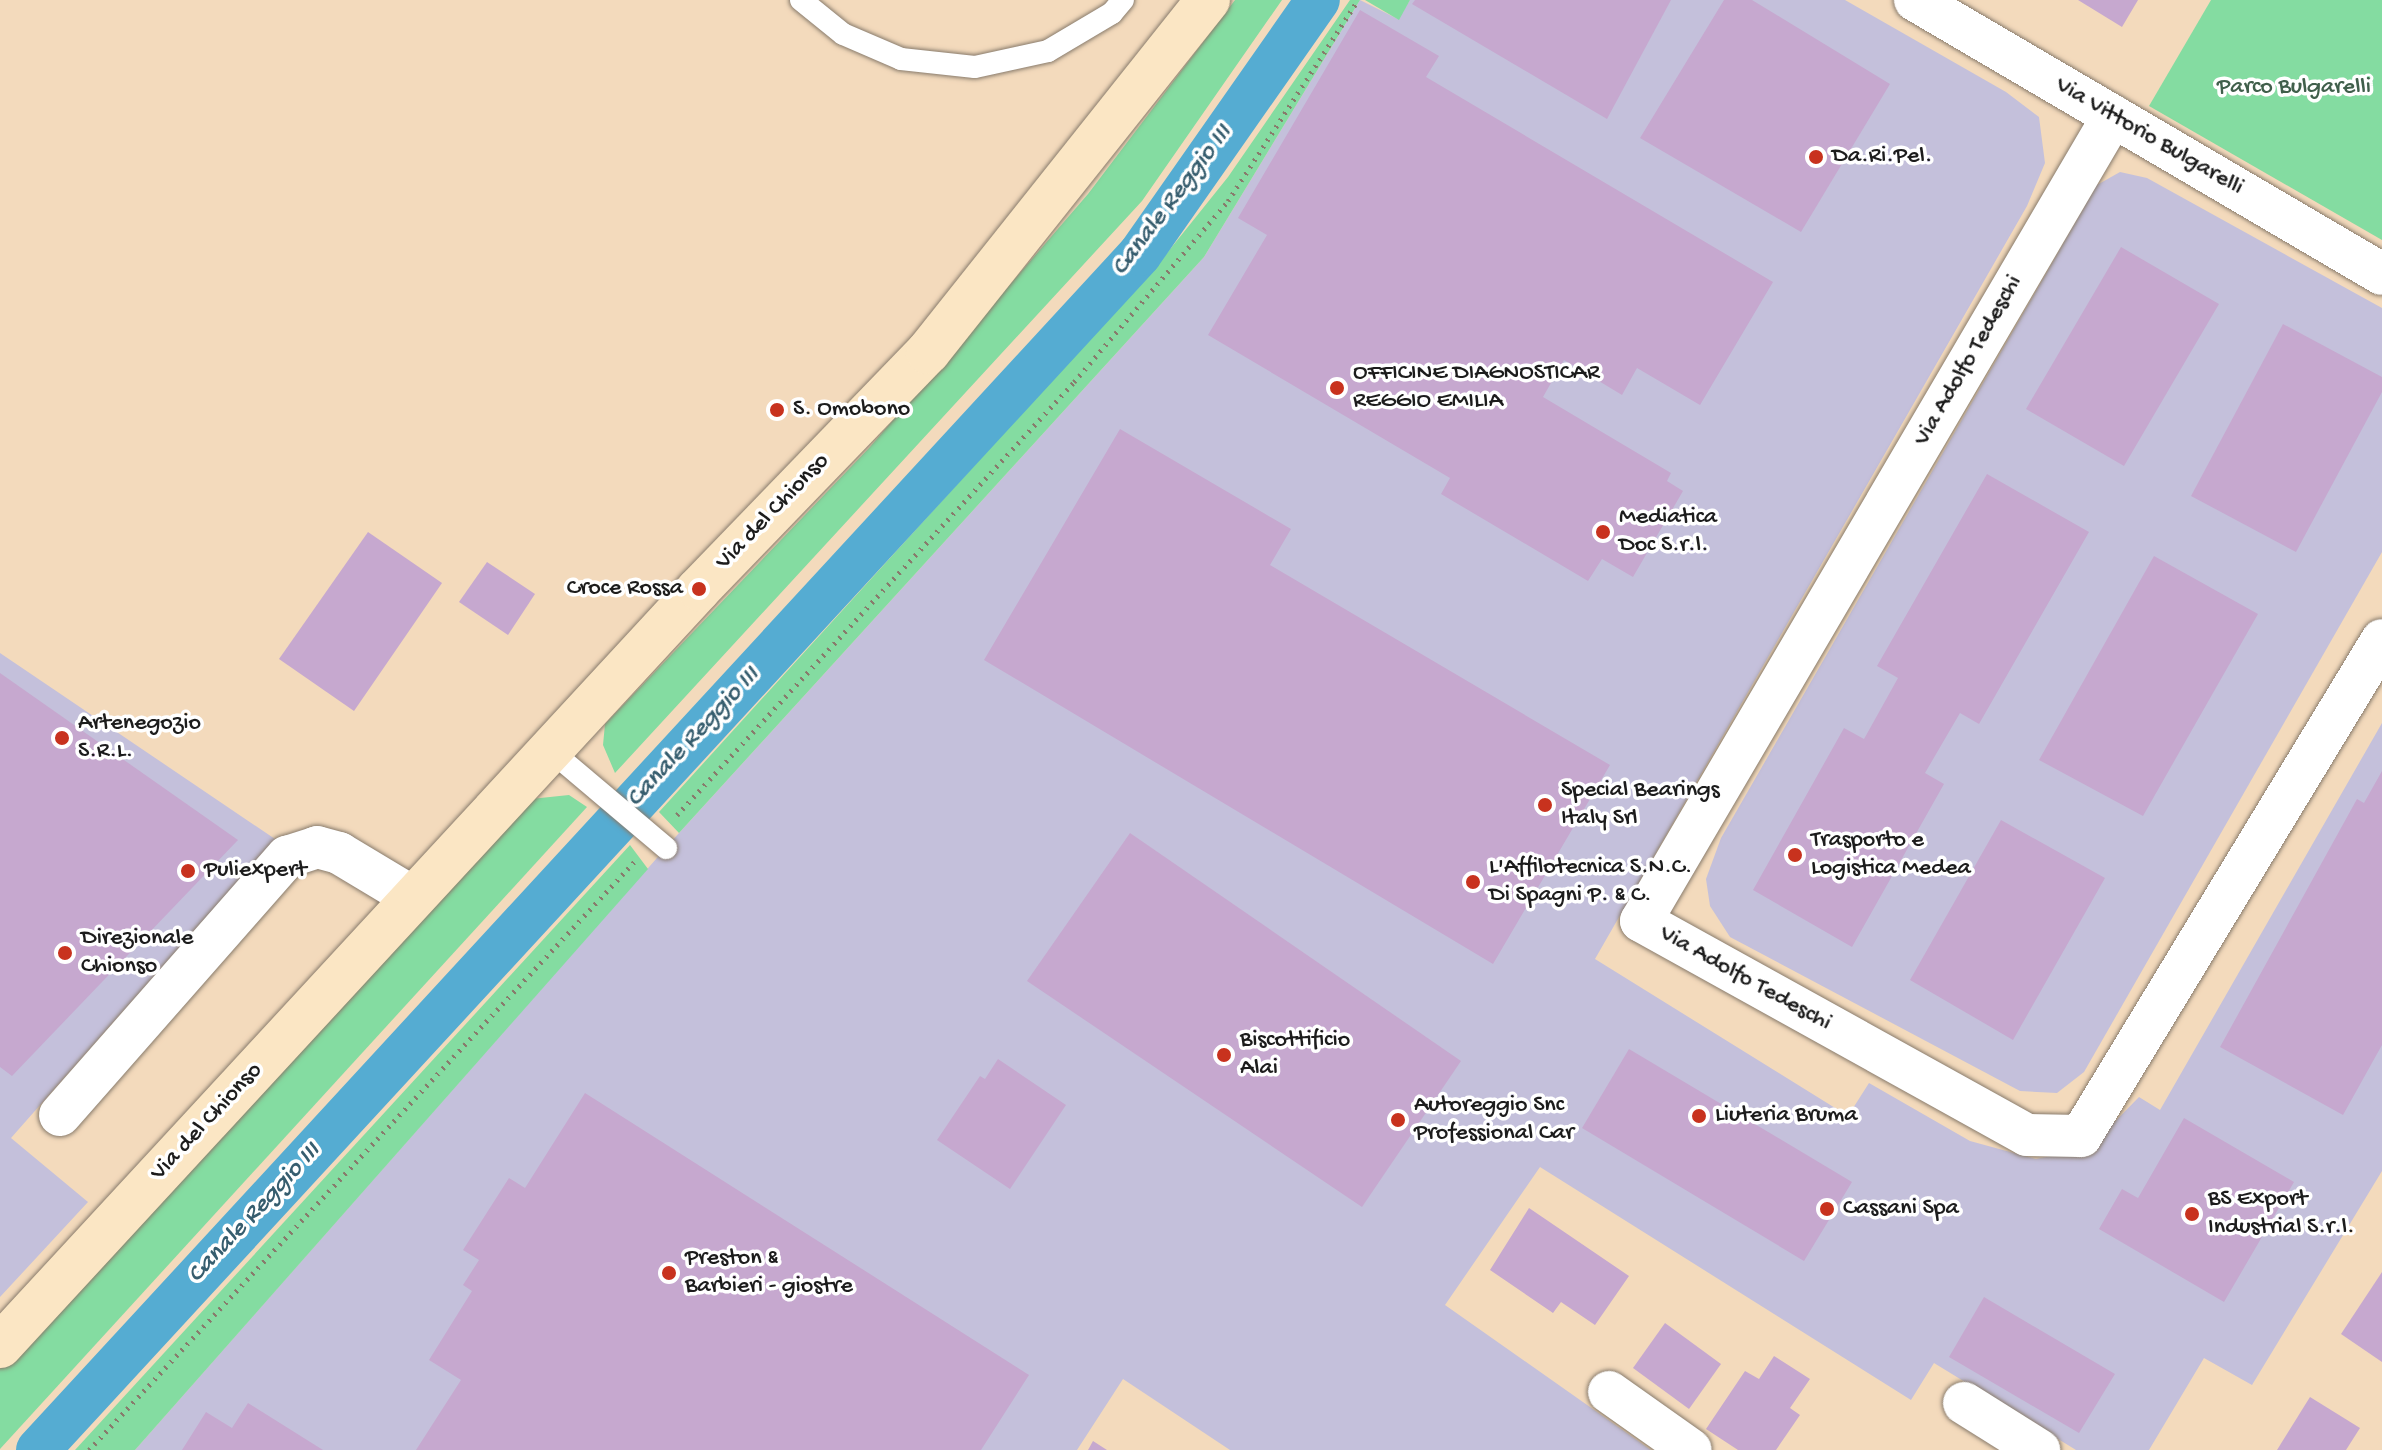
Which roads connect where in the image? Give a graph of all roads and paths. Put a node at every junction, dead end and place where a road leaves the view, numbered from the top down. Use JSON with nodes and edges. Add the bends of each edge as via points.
{"nodes":[{"id":1,"x":801,"y":0,"type":"edge"},
{"id":2,"x":1123,"y":0,"type":"edge"},
{"id":3,"x":1208,"y":0,"type":"edge"},
{"id":4,"x":1358,"y":0,"type":"edge"},
{"id":5,"x":1915,"y":0,"type":"edge"},
{"id":6,"x":2113,"y":116,"type":"junction"},
{"id":7,"x":2382,"y":274,"type":"edge"},
{"id":8,"x":2382,"y":640,"type":"edge"},
{"id":9,"x":550,"y":750,"type":"junction"},
{"id":10,"x":654,"y":840,"type":"junction"},
{"id":11,"x":414,"y":898,"type":"junction"},
{"id":12,"x":60,"y":1115,"type":"dead end"},
{"id":13,"x":0,"y":1346,"type":"edge"},
{"id":14,"x":1609,"y":1392,"type":"dead end"},
{"id":15,"x":1964,"y":1403,"type":"dead end"},
{"id":16,"x":89,"y":1450,"type":"edge"},
{"id":17,"x":1691,"y":1450,"type":"edge"},
{"id":18,"x":2039,"y":1450,"type":"edge"}],
"edges":[{"from":1,"to":2,"type":"lane","via":[[843,34],[901,59],[975,67],[1048,51],[1112,13]]},
{"from":3,"to":9,"type":"main road","name":"Via del Chionso","via":[[928,352]]},
{"from":4,"to":10,"type":"path","via":[[1228,201],[1074,382]]},
{"from":5,"to":6,"type":"street","name":"Via Vittorio Bulgarelli"},
{"from":6,"to":7,"type":"street","name":"Via Vittorio Bulgarelli"},
{"from":6,"to":8,"type":"street","name":"Via Adolfo Tedeschi","via":[[1641,921],[2027,1135],[2081,1136]]},
{"from":9,"to":10,"type":"lane"},
{"from":9,"to":11,"type":"main road","name":"Via del Chionso"},
{"from":10,"to":16,"type":"path"},
{"from":11,"to":12,"type":"street","via":[[339,853],[317,847],[287,857]]},
{"from":11,"to":13,"type":"main road","name":"Via del Chionso"},
{"from":14,"to":17,"type":"street"},
{"from":15,"to":18,"type":"street"}]}
